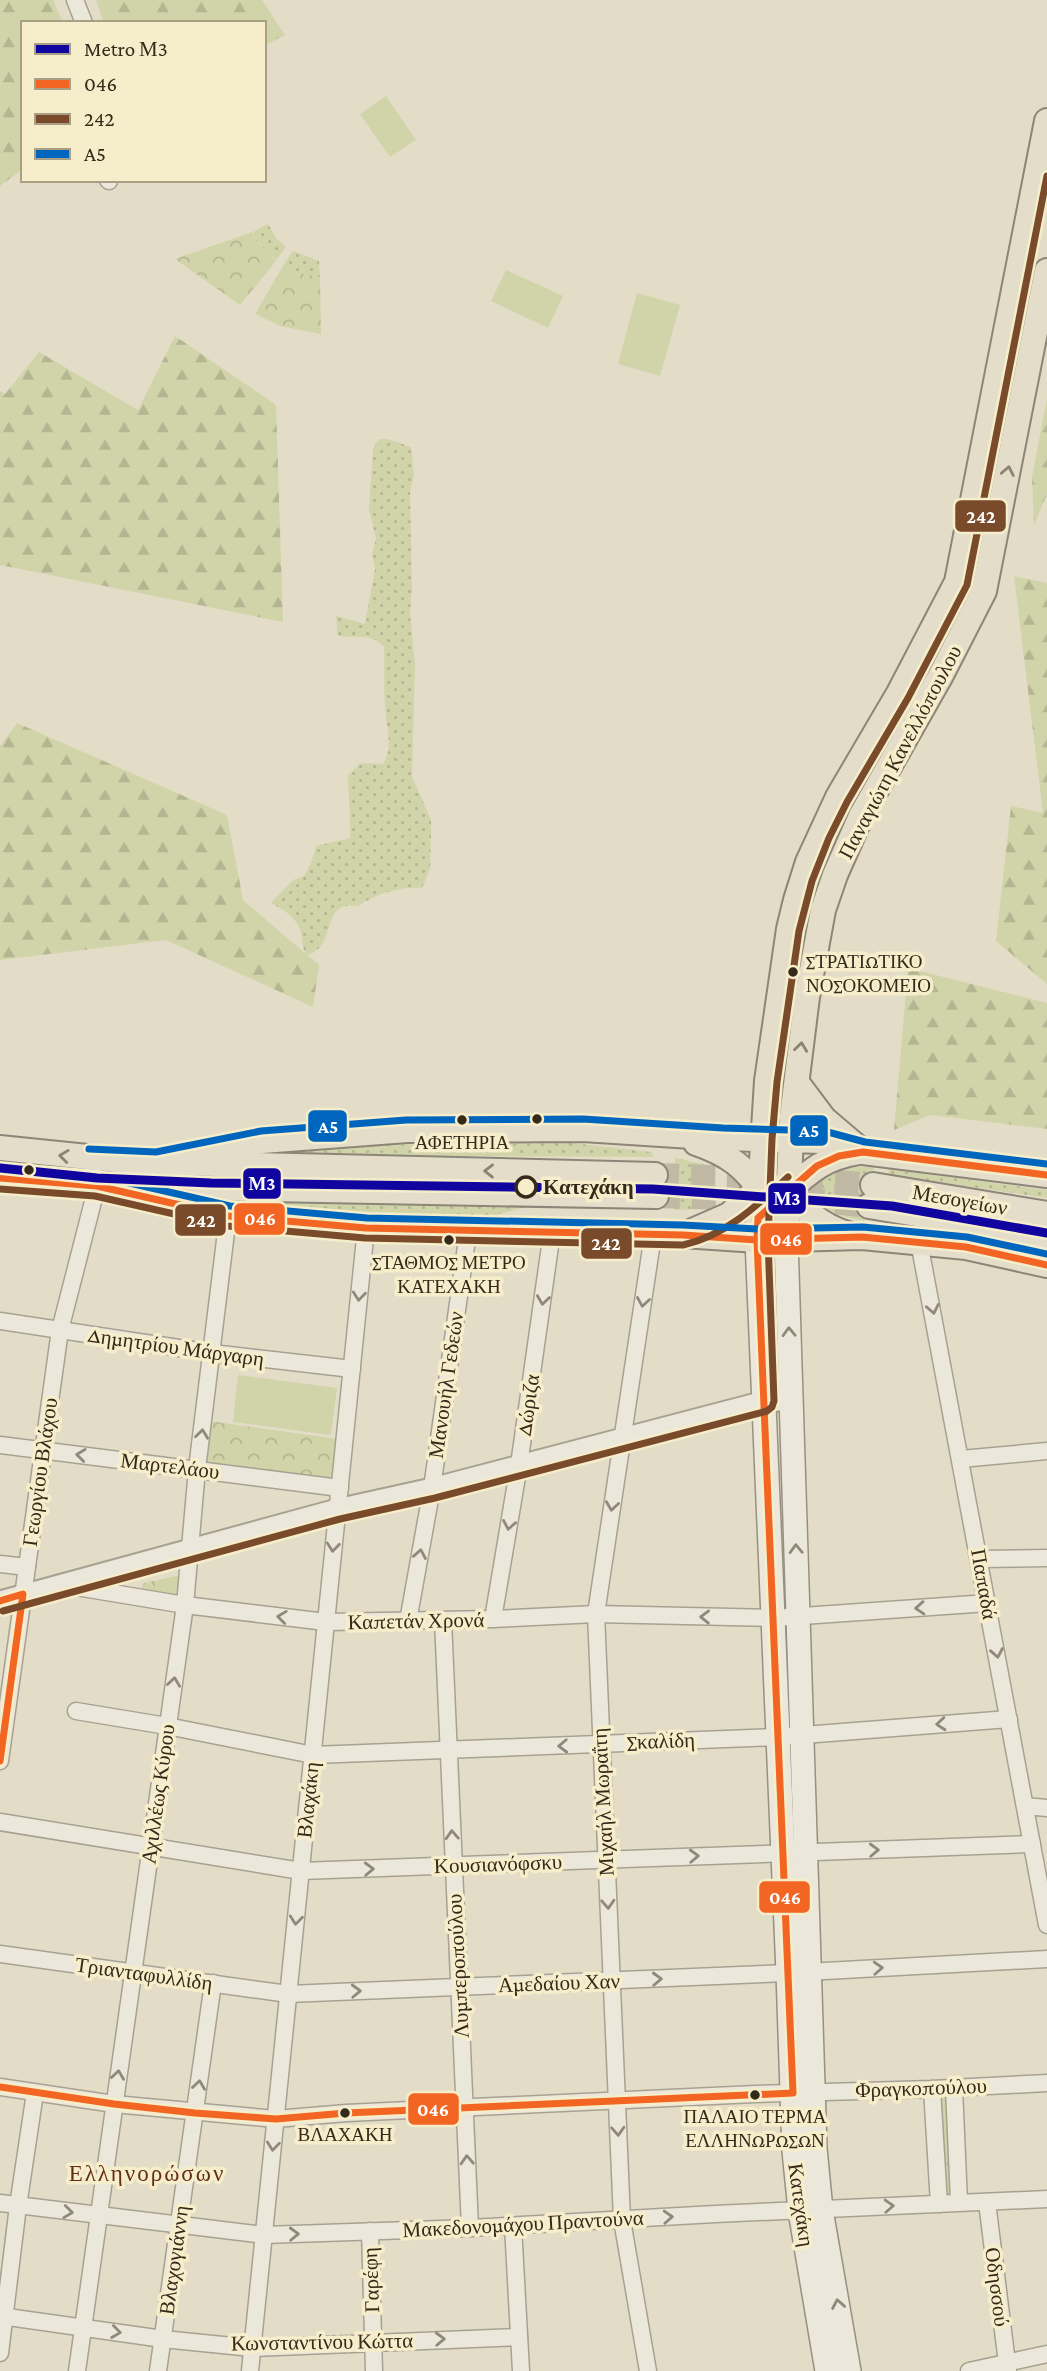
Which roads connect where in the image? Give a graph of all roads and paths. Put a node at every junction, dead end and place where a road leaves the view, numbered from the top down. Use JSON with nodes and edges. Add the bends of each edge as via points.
{"nodes":[{"id":1,"x":75,"y":0,"type":"edge"},
{"id":2,"x":83,"y":21,"type":"edge"},
{"id":3,"x":1047,"y":121,"type":"edge"},
{"id":4,"x":1047,"y":271,"type":"edge"},
{"id":5,"x":797,"y":1083,"type":"junction"},
{"id":6,"x":668,"y":1133,"type":"junction"},
{"id":7,"x":0,"y":1148,"type":"edge"},
{"id":8,"x":863,"y":1152,"type":"junction"},
{"id":9,"x":157,"y":1163,"type":"junction"},
{"id":10,"x":1047,"y":1175,"type":"edge"},
{"id":11,"x":0,"y":1178,"type":"edge"},
{"id":12,"x":771,"y":1181,"type":"junction"},
{"id":13,"x":97,"y":1186,"type":"junction"},
{"id":14,"x":1047,"y":1214,"type":"edge"},
{"id":15,"x":228,"y":1216,"type":"junction"},
{"id":16,"x":366,"y":1228,"type":"junction"},
{"id":17,"x":468,"y":1232,"type":"junction"},
{"id":18,"x":552,"y":1232,"type":"junction"},
{"id":19,"x":653,"y":1235,"type":"junction"},
{"id":20,"x":683,"y":1235,"type":"junction"},
{"id":21,"x":786,"y":1236,"type":"junction"},
{"id":22,"x":1047,"y":1236,"type":"edge"},
{"id":23,"x":862,"y":1237,"type":"junction"},
{"id":24,"x":919,"y":1242,"type":"junction"},
{"id":25,"x":1047,"y":1265,"type":"edge"},
{"id":26,"x":0,"y":1321,"type":"edge"},
{"id":27,"x":60,"y":1330,"type":"junction"},
{"id":28,"x":212,"y":1353,"type":"junction"},
{"id":29,"x":352,"y":1369,"type":"junction"},
{"id":30,"x":764,"y":1401,"type":"junction"},
{"id":31,"x":791,"y":1401,"type":"junction"},
{"id":32,"x":621,"y":1438,"type":"junction"},
{"id":33,"x":0,"y":1446,"type":"edge"},
{"id":34,"x":43,"y":1451,"type":"junction"},
{"id":35,"x":1047,"y":1451,"type":"edge"},
{"id":36,"x":961,"y":1459,"type":"junction"},
{"id":37,"x":519,"y":1465,"type":"junction"},
{"id":38,"x":197,"y":1469,"type":"junction"},
{"id":39,"x":340,"y":1488,"type":"junction"},
{"id":40,"x":432,"y":1488,"type":"junction"},
{"id":41,"x":337,"y":1509,"type":"junction"},
{"id":42,"x":191,"y":1550,"type":"junction"},
{"id":43,"x":1047,"y":1558,"type":"edge"},
{"id":44,"x":980,"y":1559,"type":"junction"},
{"id":45,"x":0,"y":1564,"type":"edge"},
{"id":46,"x":27,"y":1567,"type":"junction"},
{"id":47,"x":61,"y":1584,"type":"junction"},
{"id":48,"x":23,"y":1594,"type":"junction"},
{"id":49,"x":0,"y":1601,"type":"edge"},
{"id":50,"x":988,"y":1603,"type":"junction"},
{"id":51,"x":185,"y":1605,"type":"junction"},
{"id":52,"x":596,"y":1614,"type":"junction"},
{"id":53,"x":798,"y":1617,"type":"junction"},
{"id":54,"x":774,"y":1618,"type":"junction"},
{"id":55,"x":493,"y":1619,"type":"junction"},
{"id":56,"x":443,"y":1620,"type":"junction"},
{"id":57,"x":408,"y":1621,"type":"junction"},
{"id":58,"x":326,"y":1622,"type":"junction"},
{"id":59,"x":4,"y":1706,"type":"edge"},
{"id":60,"x":76,"y":1711,"type":"dead end"},
{"id":61,"x":1009,"y":1719,"type":"junction"},
{"id":62,"x":167,"y":1726,"type":"junction"},
{"id":63,"x":802,"y":1735,"type":"junction"},
{"id":64,"x":778,"y":1737,"type":"junction"},
{"id":65,"x":600,"y":1744,"type":"junction"},
{"id":66,"x":449,"y":1750,"type":"junction"},
{"id":67,"x":313,"y":1755,"type":"junction"},
{"id":68,"x":0,"y":1761,"type":"edge"},
{"id":69,"x":1025,"y":1806,"type":"junction"},
{"id":70,"x":1047,"y":1808,"type":"edge"},
{"id":71,"x":0,"y":1822,"type":"edge"},
{"id":72,"x":1032,"y":1844,"type":"junction"},
{"id":73,"x":151,"y":1847,"type":"junction"},
{"id":74,"x":794,"y":1853,"type":"junction"},
{"id":75,"x":606,"y":1860,"type":"junction"},
{"id":76,"x":454,"y":1866,"type":"junction"},
{"id":77,"x":301,"y":1871,"type":"junction"},
{"id":78,"x":1047,"y":1925,"type":"edge"},
{"id":79,"x":0,"y":1954,"type":"edge"},
{"id":80,"x":1047,"y":1959,"type":"edge"},
{"id":81,"x":133,"y":1972,"type":"junction"},
{"id":82,"x":799,"y":1973,"type":"junction"},
{"id":83,"x":612,"y":1981,"type":"junction"},
{"id":84,"x":213,"y":1983,"type":"junction"},
{"id":85,"x":459,"y":1987,"type":"junction"},
{"id":86,"x":288,"y":1994,"type":"junction"},
{"id":87,"x":1047,"y":2083,"type":"edge"},
{"id":88,"x":0,"y":2087,"type":"edge"},
{"id":89,"x":954,"y":2088,"type":"junction"},
{"id":90,"x":932,"y":2089,"type":"junction"},
{"id":91,"x":35,"y":2093,"type":"junction"},
{"id":92,"x":804,"y":2093,"type":"junction"},
{"id":93,"x":616,"y":2102,"type":"junction"},
{"id":94,"x":114,"y":2104,"type":"junction"},
{"id":95,"x":465,"y":2108,"type":"junction"},
{"id":96,"x":195,"y":2113,"type":"junction"},
{"id":97,"x":276,"y":2119,"type":"junction"},
{"id":98,"x":1047,"y":2199,"type":"edge"},
{"id":99,"x":959,"y":2202,"type":"junction"},
{"id":100,"x":987,"y":2202,"type":"junction"},
{"id":101,"x":0,"y":2203,"type":"edge"},
{"id":102,"x":939,"y":2204,"type":"junction"},
{"id":103,"x":18,"y":2206,"type":"junction"},
{"id":104,"x":811,"y":2210,"type":"junction"},
{"id":105,"x":98,"y":2216,"type":"junction"},
{"id":106,"x":622,"y":2220,"type":"junction"},
{"id":107,"x":179,"y":2226,"type":"junction"},
{"id":108,"x":513,"y":2226,"type":"junction"},
{"id":109,"x":470,"y":2228,"type":"junction"},
{"id":110,"x":370,"y":2231,"type":"junction"},
{"id":111,"x":264,"y":2235,"type":"junction"},
{"id":112,"x":3,"y":2316,"type":"edge"},
{"id":113,"x":82,"y":2328,"type":"junction"},
{"id":114,"x":519,"y":2337,"type":"junction"},
{"id":115,"x":163,"y":2339,"type":"junction"},
{"id":116,"x":374,"y":2342,"type":"junction"},
{"id":117,"x":252,"y":2348,"type":"junction"},
{"id":118,"x":0,"y":2353,"type":"edge"},
{"id":119,"x":1047,"y":2354,"type":"edge"},
{"id":120,"x":1007,"y":2367,"type":"edge"},
{"id":121,"x":77,"y":2371,"type":"edge"},
{"id":122,"x":158,"y":2371,"type":"edge"},
{"id":123,"x":250,"y":2371,"type":"edge"},
{"id":124,"x":374,"y":2371,"type":"edge"},
{"id":125,"x":521,"y":2371,"type":"edge"},
{"id":126,"x":648,"y":2371,"type":"edge"},
{"id":127,"x":827,"y":2371,"type":"edge"},
{"id":128,"x":849,"y":2371,"type":"edge"},
{"id":129,"x":969,"y":2371,"type":"edge"}],
"edges":[{"from":1,"to":2,"type":"street"},
{"from":3,"to":12,"type":"main road","name":"Παναγιώτη Κανελλόπουλου","via":[[957,582],[838,797],[808,862],[789,929],[766,1081]]},
{"from":5,"to":4,"type":"main road","name":"Παναγιώτη Κανελλόπουλου","one_way":true,"via":[[812,961],[829,891],[861,816],[984,591]]},
{"from":5,"to":8,"type":"main road","via":[[824,1119]]},
{"from":5,"to":12,"type":"main road","name":"Παναγιώτη Κανελλόπουλου"},
{"from":6,"to":9,"type":"main road","name":"Μεσογείων","via":[[407,1130],[262,1141]]},
{"from":6,"to":12,"type":"main road","via":[[729,1156]]},
{"from":6,"to":12,"type":"main road","name":"Μεσογείων","via":[[723,1138]]},
{"from":9,"to":7,"type":"main road","name":"Μεσογείων","one_way":true},
{"from":8,"to":10,"type":"main road","name":"Μεσογείων"},
{"from":8,"to":12,"type":"main road"},
{"from":8,"to":12,"type":"main road","name":"Μεσογείων","via":[[822,1141]]},
{"from":13,"to":9,"type":"main road","name":"Μεσογείων","one_way":true,"via":[[655,1186]]},
{"from":11,"to":13,"type":"main road","name":"Μεσογείων"},
{"from":12,"to":20,"type":"main road","name":"Μεσογείων"},
{"from":12,"to":20,"type":"main road","via":[[729,1215]]},
{"from":12,"to":21,"type":"main road","name":"Μεσογείων"},
{"from":12,"to":21,"type":"main road","name":"Παναγιώτη Κανελλόπουλου"},
{"from":12,"to":23,"type":"main road","via":[[820,1222]]},
{"from":12,"to":30,"type":"main road","name":"Κατεχάκη"},
{"from":13,"to":15,"type":"main road","name":"Μεσογείων"},
{"from":13,"to":27,"type":"street","name":"Γεωργίου Βλάχου"},
{"from":14,"to":22,"type":"main road","name":"Μεσογείων","via":[[871,1195]]},
{"from":15,"to":16,"type":"main road","name":"Μεσογείων"},
{"from":15,"to":28,"type":"street","name":"Αχιλλέως Κύρου"},
{"from":16,"to":17,"type":"main road","name":"Μεσογείων"},
{"from":16,"to":29,"type":"street","name":"Βλαχάκη","one_way":true},
{"from":17,"to":18,"type":"main road","name":"Μεσογείων"},
{"from":17,"to":40,"type":"street","name":"Μανουήλ Γεδεών"},
{"from":18,"to":19,"type":"main road","name":"Μεσογείων"},
{"from":18,"to":37,"type":"street","name":"Δώριζα","one_way":true},
{"from":19,"to":20,"type":"main road","name":"Μεσογείων"},
{"from":19,"to":32,"type":"street","name":"Μιχαήλ Μωραΐτη","one_way":true},
{"from":21,"to":23,"type":"main road","name":"Μεσογείων"},
{"from":31,"to":21,"type":"main road","name":"Κατεχάκη","one_way":true},
{"from":23,"to":24,"type":"main road","name":"Μεσογείων"},
{"from":24,"to":25,"type":"main road","name":"Μεσογείων"},
{"from":24,"to":36,"type":"street","name":"Παπαδά","one_way":true},
{"from":26,"to":27,"type":"street","name":"Δημητρίου Μάργαρη"},
{"from":27,"to":28,"type":"street","name":"Δημητρίου Μάργαρη"},
{"from":27,"to":34,"type":"street","name":"Γεωργίου Βλάχου"},
{"from":28,"to":29,"type":"street","name":"Δημητρίου Μάργαρη"},
{"from":38,"to":28,"type":"street","name":"Αχιλλέως Κύρου","one_way":true},
{"from":29,"to":39,"type":"street","name":"Βλαχάκη"},
{"from":30,"to":31,"type":"street"},
{"from":30,"to":32,"type":"street"},
{"from":30,"to":54,"type":"main road","name":"Κατεχάκη"},
{"from":53,"to":31,"type":"main road","name":"Κατεχάκη","one_way":true},
{"from":32,"to":37,"type":"street"},
{"from":32,"to":52,"type":"street","name":"Μιχαήλ Μωραΐτη","one_way":true},
{"from":33,"to":34,"type":"street","name":"Μαρτελάου"},
{"from":38,"to":34,"type":"street","name":"Μαρτελάου","one_way":true},
{"from":34,"to":46,"type":"street","name":"Γεωργίου Βλάχου"},
{"from":35,"to":36,"type":"street"},
{"from":36,"to":44,"type":"street","name":"Παπαδά"},
{"from":37,"to":40,"type":"street"},
{"from":37,"to":55,"type":"street","name":"Δώριζα","one_way":true},
{"from":38,"to":39,"type":"street","name":"Μαρτελάου"},
{"from":38,"to":42,"type":"street","name":"Αχιλλέως Κύρου"},
{"from":39,"to":41,"type":"street","name":"Βλαχάκη"},
{"from":40,"to":41,"type":"street"},
{"from":57,"to":40,"type":"street","name":"Μανουήλ Γεδεών","one_way":true},
{"from":41,"to":42,"type":"street"},
{"from":41,"to":58,"type":"street","name":"Βλαχάκη","one_way":true},
{"from":42,"to":47,"type":"street"},
{"from":42,"to":51,"type":"street","name":"Αχιλλέως Κύρου"},
{"from":43,"to":44,"type":"street"},
{"from":44,"to":50,"type":"street","name":"Παπαδά"},
{"from":45,"to":46,"type":"street"},
{"from":46,"to":48,"type":"street","name":"Γεωργίου Βλάχου"},
{"from":47,"to":48,"type":"street"},
{"from":47,"to":51,"type":"street","name":"Καπετάν Χρονά"},
{"from":48,"to":49,"type":"street"},
{"from":48,"to":59,"type":"street","name":"Γεωργίου Βλάχου"},
{"from":50,"to":53,"type":"street","one_way":true},
{"from":50,"to":61,"type":"street","name":"Παπαδά","one_way":true},
{"from":58,"to":51,"type":"street","name":"Καπετάν Χρονά","one_way":true},
{"from":62,"to":51,"type":"street","name":"Αχιλλέως Κύρου","one_way":true},
{"from":54,"to":52,"type":"street","name":"Καπετάν Χρονά","one_way":true},
{"from":52,"to":55,"type":"street","name":"Καπετάν Χρονά"},
{"from":52,"to":65,"type":"street","name":"Μιχαήλ Μωραΐτη"},
{"from":53,"to":54,"type":"street","name":"Καπετάν Χρονά"},
{"from":53,"to":63,"type":"main road","name":"Κατεχάκη"},
{"from":54,"to":64,"type":"main road","name":"Κατεχάκη"},
{"from":55,"to":56,"type":"street","name":"Καπετάν Χρονά"},
{"from":56,"to":57,"type":"street","name":"Καπετάν Χρονά"},
{"from":56,"to":66,"type":"street","name":"Λυμπεροπούλου"},
{"from":57,"to":58,"type":"street","name":"Καπετάν Χρονά"},
{"from":58,"to":67,"type":"street","name":"Βλαχάκη"},
{"from":59,"to":68,"type":"street","name":"Γεωργίου Βλάχου"},
{"from":60,"to":62,"type":"street","name":"Σκαλίδη"},
{"from":61,"to":63,"type":"street","name":"Σκαλίδη","one_way":true},
{"from":61,"to":69,"type":"street","name":"Παπαδά"},
{"from":62,"to":67,"type":"street","name":"Σκαλίδη"},
{"from":62,"to":73,"type":"street","name":"Αχιλλέως Κύρου"},
{"from":63,"to":64,"type":"street","name":"Σκαλίδη"},
{"from":63,"to":74,"type":"main road","name":"Κατεχάκη"},
{"from":64,"to":65,"type":"street","name":"Σκαλίδη"},
{"from":64,"to":74,"type":"main road","name":"Κατεχάκη"},
{"from":65,"to":66,"type":"street","name":"Σκαλίδη","one_way":true},
{"from":65,"to":75,"type":"street","name":"Μιχαήλ Μωραΐτη"},
{"from":66,"to":67,"type":"street","name":"Σκαλίδη"},
{"from":76,"to":66,"type":"street","name":"Λυμπεροπούλου","one_way":true},
{"from":67,"to":77,"type":"street","name":"Βλαχάκη"},
{"from":69,"to":70,"type":"street"},
{"from":69,"to":72,"type":"street","name":"Παπαδά"},
{"from":71,"to":73,"type":"street","name":"Κουσιανόφσκυ"},
{"from":74,"to":72,"type":"street","name":"Κουσιανόφσκυ","one_way":true},
{"from":72,"to":78,"type":"street","name":"Παπαδά"},
{"from":73,"to":77,"type":"street","name":"Κουσιανόφσκυ"},
{"from":73,"to":81,"type":"street","name":"Αχιλλέως Κύρου"},
{"from":75,"to":74,"type":"street","name":"Κουσιανόφσκυ","one_way":true},
{"from":74,"to":82,"type":"main road","name":"Κατεχάκη"},
{"from":75,"to":76,"type":"street","name":"Κουσιανόφσκυ"},
{"from":75,"to":83,"type":"street","name":"Μιχαήλ Μωραΐτη","one_way":true},
{"from":77,"to":76,"type":"street","name":"Κουσιανόφσκυ","one_way":true},
{"from":76,"to":85,"type":"street","name":"Λυμπεροπούλου"},
{"from":77,"to":86,"type":"street","name":"Βλαχάκη","one_way":true},
{"from":79,"to":81,"type":"street","name":"Τριανταφυλλίδη"},
{"from":82,"to":80,"type":"street","name":"Αμεδαίου Χαν","one_way":true},
{"from":81,"to":84,"type":"street","name":"Τριανταφυλλίδη"},
{"from":94,"to":81,"type":"street","name":"Αχιλλέως Κύρου","one_way":true},
{"from":83,"to":82,"type":"street","name":"Αμεδαίου Χαν","one_way":true},
{"from":82,"to":92,"type":"main road","name":"Κατεχάκη"},
{"from":83,"to":85,"type":"street","name":"Αμεδαίου Χαν"},
{"from":83,"to":93,"type":"street","name":"Μιχαήλ Μωραΐτη"},
{"from":84,"to":86,"type":"street","name":"Τριανταφυλλίδη"},
{"from":96,"to":84,"type":"street","name":"Βλαχογιάννη","one_way":true},
{"from":86,"to":85,"type":"street","name":"Αμεδαίου Χαν","one_way":true},
{"from":85,"to":95,"type":"street","name":"Λυμπεροπούλου"},
{"from":86,"to":97,"type":"street","name":"Βλαχάκη"},
{"from":87,"to":89,"type":"street","name":"Φραγκοπούλου"},
{"from":88,"to":91,"type":"street","name":"Φραγκοπούλου"},
{"from":89,"to":90,"type":"street","name":"Φραγκοπούλου"},
{"from":89,"to":99,"type":"street"},
{"from":90,"to":92,"type":"street","name":"Φραγκοπούλου"},
{"from":90,"to":102,"type":"street"},
{"from":91,"to":94,"type":"street","name":"Φραγκοπούλου"},
{"from":91,"to":103,"type":"street"},
{"from":92,"to":93,"type":"street","name":"Φραγκοπούλου"},
{"from":92,"to":104,"type":"main road","name":"Κατεχάκη","via":[[794,2151]]},
{"from":93,"to":95,"type":"street","name":"Φραγκοπούλου"},
{"from":93,"to":106,"type":"street","name":"Μιχαήλ Μωραΐτη","one_way":true},
{"from":94,"to":96,"type":"street","name":"Φραγκοπούλου"},
{"from":94,"to":105,"type":"street","name":"Αχιλλέως Κύρου"},
{"from":95,"to":97,"type":"street","name":"Φραγκοπούλου"},
{"from":109,"to":95,"type":"street","name":"Λυμπεροπούλου","one_way":true},
{"from":96,"to":97,"type":"street","name":"Φραγκοπούλου"},
{"from":96,"to":107,"type":"street","name":"Βλαχογιάννη"},
{"from":97,"to":111,"type":"street","name":"Βλαχάκη","one_way":true},
{"from":98,"to":100,"type":"street","name":"Μακεδονομάχου Πραντούνα"},
{"from":99,"to":100,"type":"street","name":"Μακεδονομάχου Πραντούνα"},
{"from":99,"to":102,"type":"street","name":"Μακεδονομάχου Πραντούνα"},
{"from":100,"to":120,"type":"street","name":"Οδησσού"},
{"from":101,"to":103,"type":"street","name":"Μακεδονομάχου Πραντούνα"},
{"from":104,"to":102,"type":"street","name":"Μακεδονομάχου Πραντούνα","one_way":true},
{"from":103,"to":105,"type":"street","name":"Μακεδονομάχου Πραντούνα","one_way":true},
{"from":103,"to":112,"type":"street"},
{"from":106,"to":104,"type":"street","name":"Μακεδονομάχου Πραντούνα","one_way":true},
{"from":104,"to":127,"type":"main road","name":"Κατεχάκη"},
{"from":128,"to":104,"type":"main road","name":"Κατεχάκη","one_way":true},
{"from":105,"to":107,"type":"street","name":"Μακεδονομάχου Πραντούνα"},
{"from":105,"to":113,"type":"street","name":"Αχιλλέως Κύρου"},
{"from":106,"to":108,"type":"street","name":"Μακεδονομάχου Πραντούνα"},
{"from":106,"to":126,"type":"street","name":"Μιχαήλ Μωραΐτη"},
{"from":107,"to":111,"type":"street","name":"Μακεδονομάχου Πραντούνα"},
{"from":107,"to":115,"type":"street","name":"Βλαχογιάννη"},
{"from":108,"to":109,"type":"street","name":"Μακεδονομάχου Πραντούνα"},
{"from":108,"to":114,"type":"street"},
{"from":109,"to":110,"type":"street","name":"Μακεδονομάχου Πραντούνα"},
{"from":111,"to":110,"type":"street","name":"Μακεδονομάχου Πραντούνα","one_way":true},
{"from":110,"to":116,"type":"street","name":"Γαρέφη"},
{"from":111,"to":117,"type":"street","name":"Βλαχάκη"},
{"from":112,"to":113,"type":"street","name":"Κωνσταντίνου Κώττα"},
{"from":112,"to":118,"type":"street"},
{"from":113,"to":115,"type":"street","name":"Κωνσταντίνου Κώττα","one_way":true},
{"from":113,"to":121,"type":"street","name":"Αχιλλέως Κύρου"},
{"from":116,"to":114,"type":"street","name":"Κωνσταντίνου Κώττα","one_way":true},
{"from":114,"to":125,"type":"street"},
{"from":115,"to":117,"type":"street","name":"Κωνσταντίνου Κώττα"},
{"from":115,"to":122,"type":"street","name":"Βλαχογιάννη"},
{"from":116,"to":117,"type":"street","name":"Κωνσταντίνου Κώττα"},
{"from":116,"to":124,"type":"street","name":"Γαρέφη"},
{"from":117,"to":123,"type":"street","name":"Βλαχάκη"},
{"from":119,"to":120,"type":"street"},
{"from":120,"to":129,"type":"street"}]}
